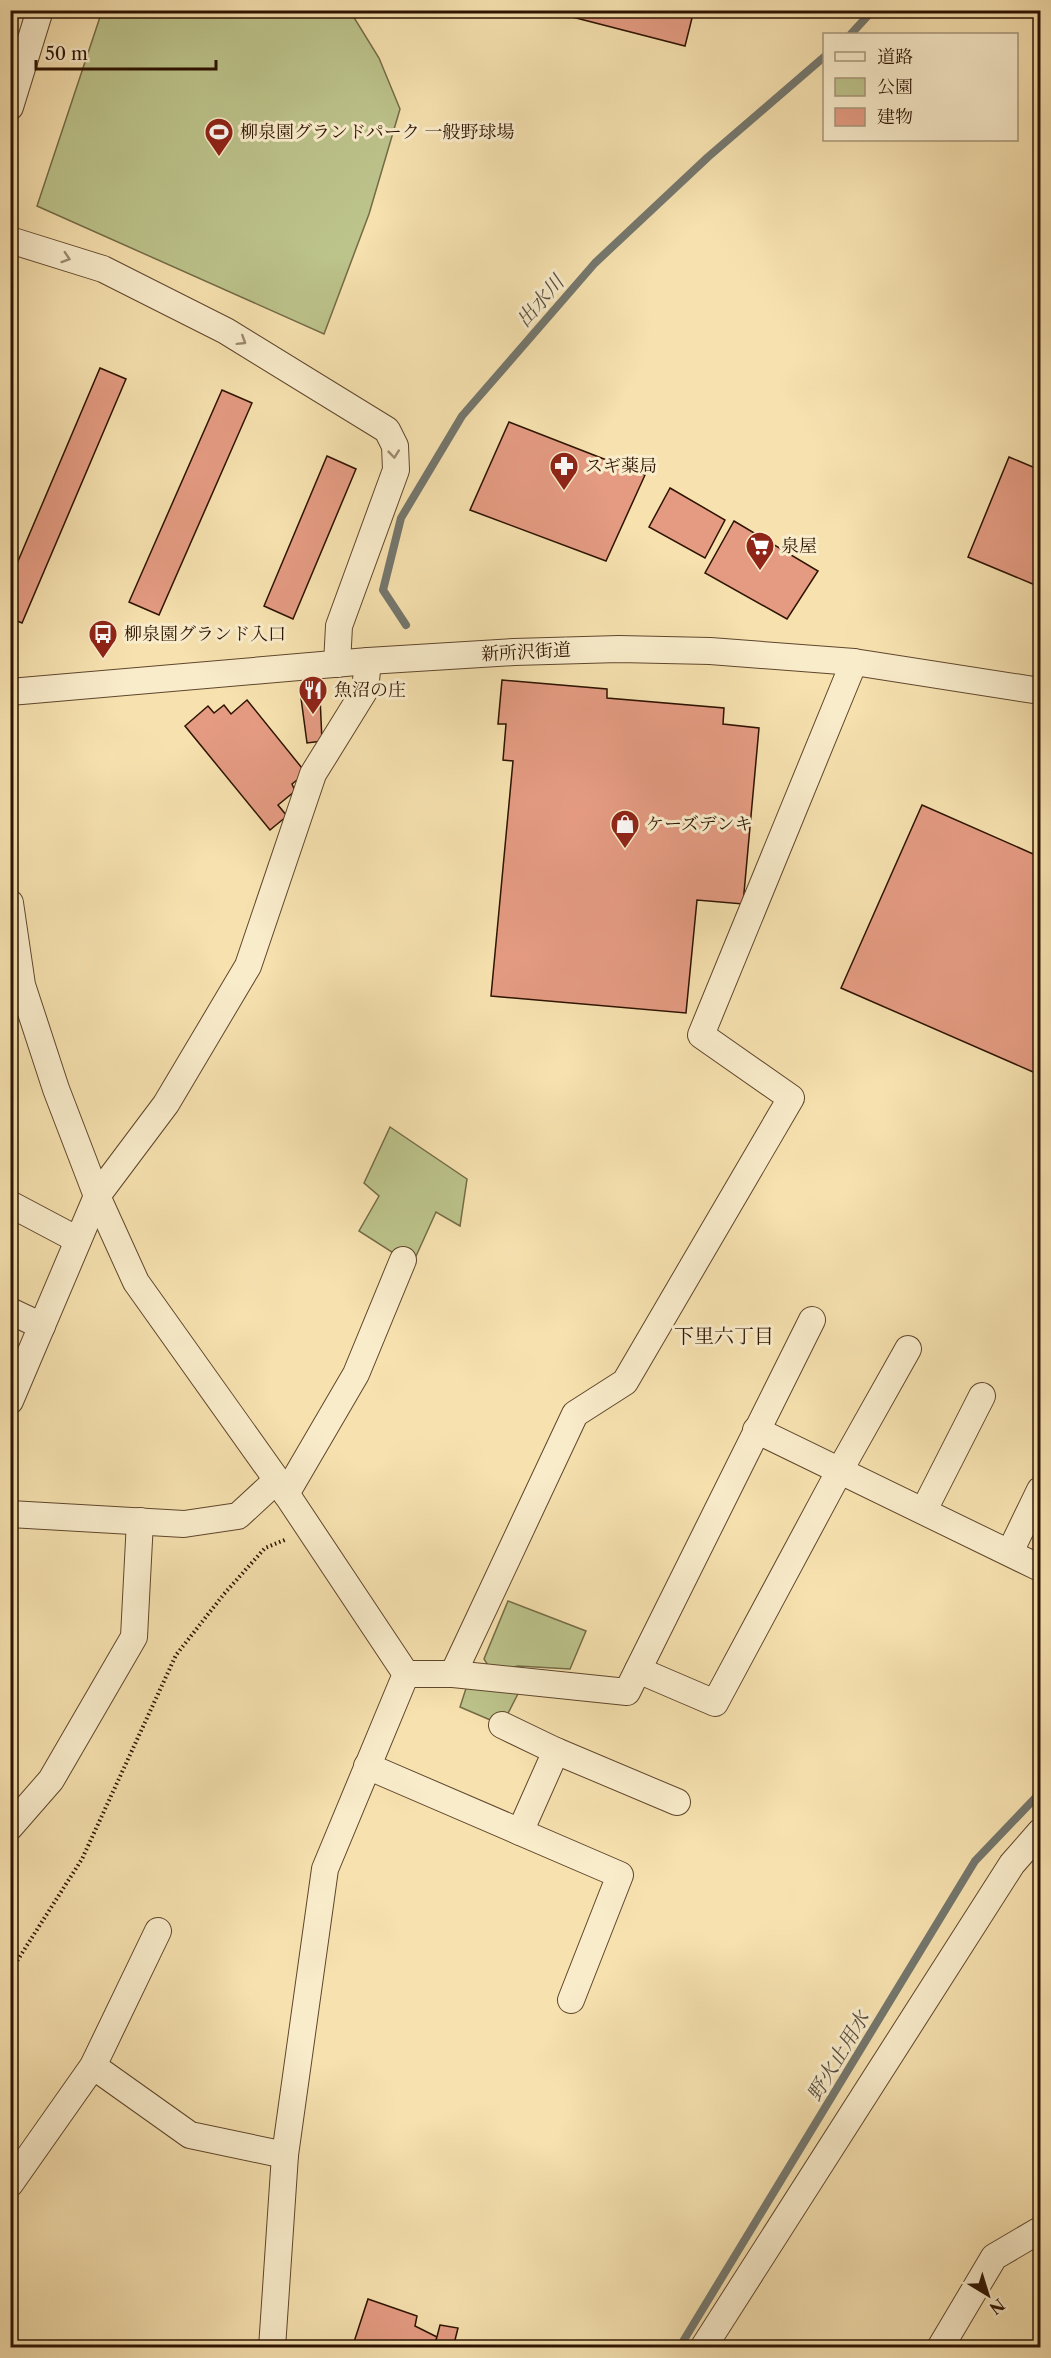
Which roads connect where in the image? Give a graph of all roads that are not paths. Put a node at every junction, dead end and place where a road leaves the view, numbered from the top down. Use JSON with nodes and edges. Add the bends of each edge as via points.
{"nodes":[{"id":1,"x":40,"y":10,"type":"edge"},
{"id":2,"x":19,"y":41,"type":"edge"},
{"id":3,"x":10,"y":107,"type":"edge"},
{"id":4,"x":10,"y":240,"type":"edge"},
{"id":5,"x":368,"y":661,"type":"junction"},
{"id":6,"x":854,"y":662,"type":"junction"},
{"id":7,"x":337,"y":664,"type":"junction"},
{"id":8,"x":1041,"y":691,"type":"edge"},
{"id":9,"x":10,"y":692,"type":"edge"},
{"id":10,"x":10,"y":903,"type":"edge"},
{"id":11,"x":97,"y":1197,"type":"junction"},
{"id":12,"x":10,"y":1204,"type":"edge"},
{"id":13,"x":78,"y":1240,"type":"junction"},
{"id":14,"x":403,"y":1260,"type":"dead end"},
{"id":15,"x":10,"y":1311,"type":"edge"},
{"id":16,"x":812,"y":1320,"type":"dead end"},
{"id":17,"x":42,"y":1326,"type":"junction"},
{"id":18,"x":908,"y":1349,"type":"dead end"},
{"id":19,"x":982,"y":1396,"type":"dead end"},
{"id":20,"x":10,"y":1401,"type":"edge"},
{"id":21,"x":756,"y":1430,"type":"junction"},
{"id":22,"x":840,"y":1470,"type":"junction"},
{"id":23,"x":282,"y":1487,"type":"junction"},
{"id":24,"x":1041,"y":1490,"type":"edge"},
{"id":25,"x":924,"y":1510,"type":"junction"},
{"id":26,"x":10,"y":1514,"type":"edge"},
{"id":27,"x":140,"y":1521,"type":"junction"},
{"id":28,"x":1010,"y":1552,"type":"junction"},
{"id":29,"x":1041,"y":1568,"type":"edge"},
{"id":30,"x":638,"y":1670,"type":"junction"},
{"id":31,"x":406,"y":1674,"type":"junction"},
{"id":32,"x":453,"y":1674,"type":"junction"},
{"id":33,"x":502,"y":1725,"type":"dead end"},
{"id":34,"x":556,"y":1750,"type":"junction"},
{"id":35,"x":367,"y":1766,"type":"junction"},
{"id":36,"x":677,"y":1802,"type":"dead end"},
{"id":37,"x":10,"y":1827,"type":"edge"},
{"id":38,"x":520,"y":1832,"type":"junction"},
{"id":39,"x":1041,"y":1832,"type":"edge"},
{"id":40,"x":158,"y":1931,"type":"dead end"},
{"id":41,"x":571,"y":2000,"type":"dead end"},
{"id":42,"x":93,"y":2066,"type":"junction"},
{"id":43,"x":285,"y":2155,"type":"junction"},
{"id":44,"x":10,"y":2184,"type":"edge"},
{"id":45,"x":1041,"y":2230,"type":"edge"},
{"id":46,"x":272,"y":2348,"type":"edge"},
{"id":47,"x":703,"y":2348,"type":"edge"},
{"id":48,"x":940,"y":2348,"type":"edge"}],
"edges":[{"from":1,"to":2,"type":"street"},
{"from":2,"to":3,"type":"street"},
{"from":4,"to":7,"type":"street","one_way":true,"via":[[102,270],[226,331],[387,430],[394,446],[396,470],[339,626]]},
{"from":5,"to":6,"type":"street","name":"新所沢街道","via":[[619,649],[710,651]]},
{"from":5,"to":7,"type":"street","name":"新所沢街道"},
{"from":5,"to":11,"type":"street","via":[[365,690],[313,774],[248,966],[166,1104]]},
{"from":6,"to":8,"type":"street","name":"新所沢街道"},
{"from":6,"to":32,"type":"street","via":[[701,1035],[791,1098],[625,1382],[575,1414]]},
{"from":7,"to":9,"type":"street","name":"新所沢街道"},
{"from":10,"to":11,"type":"street","via":[[22,984]]},
{"from":11,"to":13,"type":"street"},
{"from":11,"to":23,"type":"street","via":[[136,1282]]},
{"from":12,"to":13,"type":"street"},
{"from":13,"to":17,"type":"street"},
{"from":14,"to":23,"type":"street","via":[[356,1374]]},
{"from":15,"to":17,"type":"street"},
{"from":16,"to":21,"type":"street"},
{"from":17,"to":20,"type":"street"},
{"from":18,"to":22,"type":"street"},
{"from":19,"to":25,"type":"street"},
{"from":21,"to":22,"type":"street"},
{"from":21,"to":30,"type":"street"},
{"from":22,"to":25,"type":"street"},
{"from":22,"to":30,"type":"street","via":[[715,1703]]},
{"from":23,"to":27,"type":"street","via":[[238,1516],[184,1524]]},
{"from":23,"to":31,"type":"street"},
{"from":24,"to":28,"type":"street"},
{"from":25,"to":28,"type":"street"},
{"from":26,"to":27,"type":"street"},
{"from":27,"to":37,"type":"street","via":[[134,1637],[51,1780]]},
{"from":28,"to":29,"type":"street"},
{"from":30,"to":32,"type":"street","via":[[627,1692]]},
{"from":31,"to":32,"type":"street"},
{"from":31,"to":35,"type":"street"},
{"from":33,"to":34,"type":"street"},
{"from":34,"to":36,"type":"street"},
{"from":34,"to":38,"type":"street"},
{"from":35,"to":38,"type":"street"},
{"from":35,"to":43,"type":"street","via":[[325,1869]]},
{"from":38,"to":41,"type":"street","via":[[620,1875]]},
{"from":39,"to":47,"type":"street","via":[[1012,1864]]},
{"from":40,"to":42,"type":"street"},
{"from":42,"to":43,"type":"street","via":[[190,2134]]},
{"from":42,"to":44,"type":"street"},
{"from":43,"to":46,"type":"street"},
{"from":45,"to":48,"type":"street","via":[[994,2257]]}]}
